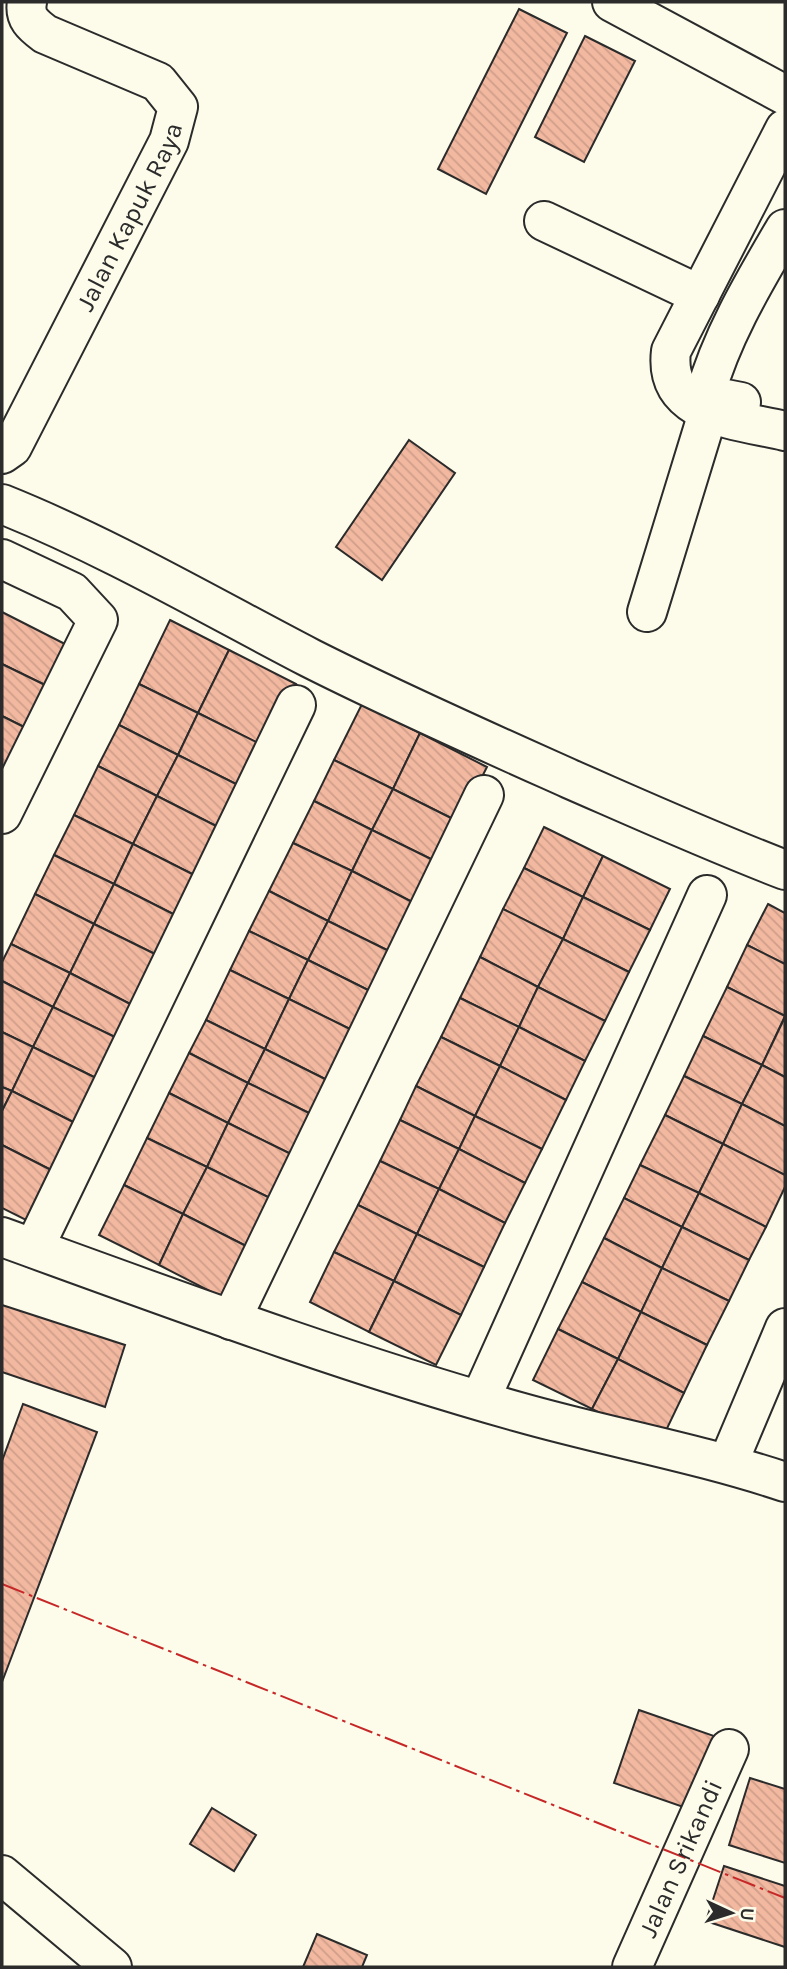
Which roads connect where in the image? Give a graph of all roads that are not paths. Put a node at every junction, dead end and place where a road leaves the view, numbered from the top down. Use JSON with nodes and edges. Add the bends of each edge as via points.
{"nodes":[{"id":1,"x":27,"y":2,"type":"edge"},
{"id":2,"x":612,"y":2,"type":"edge"},
{"id":3,"x":785,"y":95,"type":"edge"},
{"id":4,"x":785,"y":129,"type":"edge"},
{"id":5,"x":544,"y":221,"type":"dead end"},
{"id":6,"x":785,"y":229,"type":"edge"},
{"id":7,"x":700,"y":295,"type":"junction"},
{"id":8,"x":785,"y":407,"type":"edge"},
{"id":9,"x":708,"y":413,"type":"junction"},
{"id":10,"x":785,"y":431,"type":"edge"},
{"id":11,"x":5,"y":448,"type":"edge"},
{"id":12,"x":2,"y":504,"type":"edge"},
{"id":13,"x":2,"y":558,"type":"edge"},
{"id":14,"x":647,"y":612,"type":"dead end"},
{"id":15,"x":296,"y":705,"type":"dead end"},
{"id":16,"x":484,"y":795,"type":"dead end"},
{"id":17,"x":2,"y":814,"type":"edge"},
{"id":18,"x":785,"y":870,"type":"edge"},
{"id":19,"x":707,"y":895,"type":"dead end"},
{"id":20,"x":18,"y":1243,"type":"edge"},
{"id":21,"x":231,"y":1320,"type":"junction"},
{"id":22,"x":785,"y":1328,"type":"edge"},
{"id":23,"x":480,"y":1400,"type":"junction"},
{"id":24,"x":728,"y":1463,"type":"junction"},
{"id":25,"x":785,"y":1482,"type":"edge"},
{"id":26,"x":729,"y":1749,"type":"dead end"},
{"id":27,"x":2,"y":1874,"type":"edge"},
{"id":28,"x":111,"y":1967,"type":"edge"},
{"id":29,"x":632,"y":1967,"type":"edge"}],
"edges":[{"from":1,"to":11,"type":"street","name":"Jalan Kapuk Raya","via":[[31,24],[45,34],[158,82],[178,107],[169,141]]},
{"from":2,"to":3,"type":"street"},
{"from":4,"to":7,"type":"street"},
{"from":5,"to":7,"type":"street"},
{"from":6,"to":8,"type":"street","via":[[745,297],[705,395]]},
{"from":7,"to":9,"type":"street","via":[[671,351],[669,367],[692,405]]},
{"from":9,"to":10,"type":"street"},
{"from":9,"to":14,"type":"street"},
{"from":12,"to":18,"type":"street","via":[[129,561],[312,659],[500,748]]},
{"from":13,"to":17,"type":"street","via":[[72,592],[98,620]]},
{"from":15,"to":20,"type":"street"},
{"from":16,"to":21,"type":"street"},
{"from":19,"to":23,"type":"street"},
{"from":20,"to":21,"type":"street"},
{"from":21,"to":23,"type":"street"},
{"from":22,"to":24,"type":"street"},
{"from":23,"to":24,"type":"street"},
{"from":24,"to":25,"type":"street"},
{"from":26,"to":29,"type":"street","name":"Jalan Srikandi"},
{"from":27,"to":28,"type":"street"}]}
